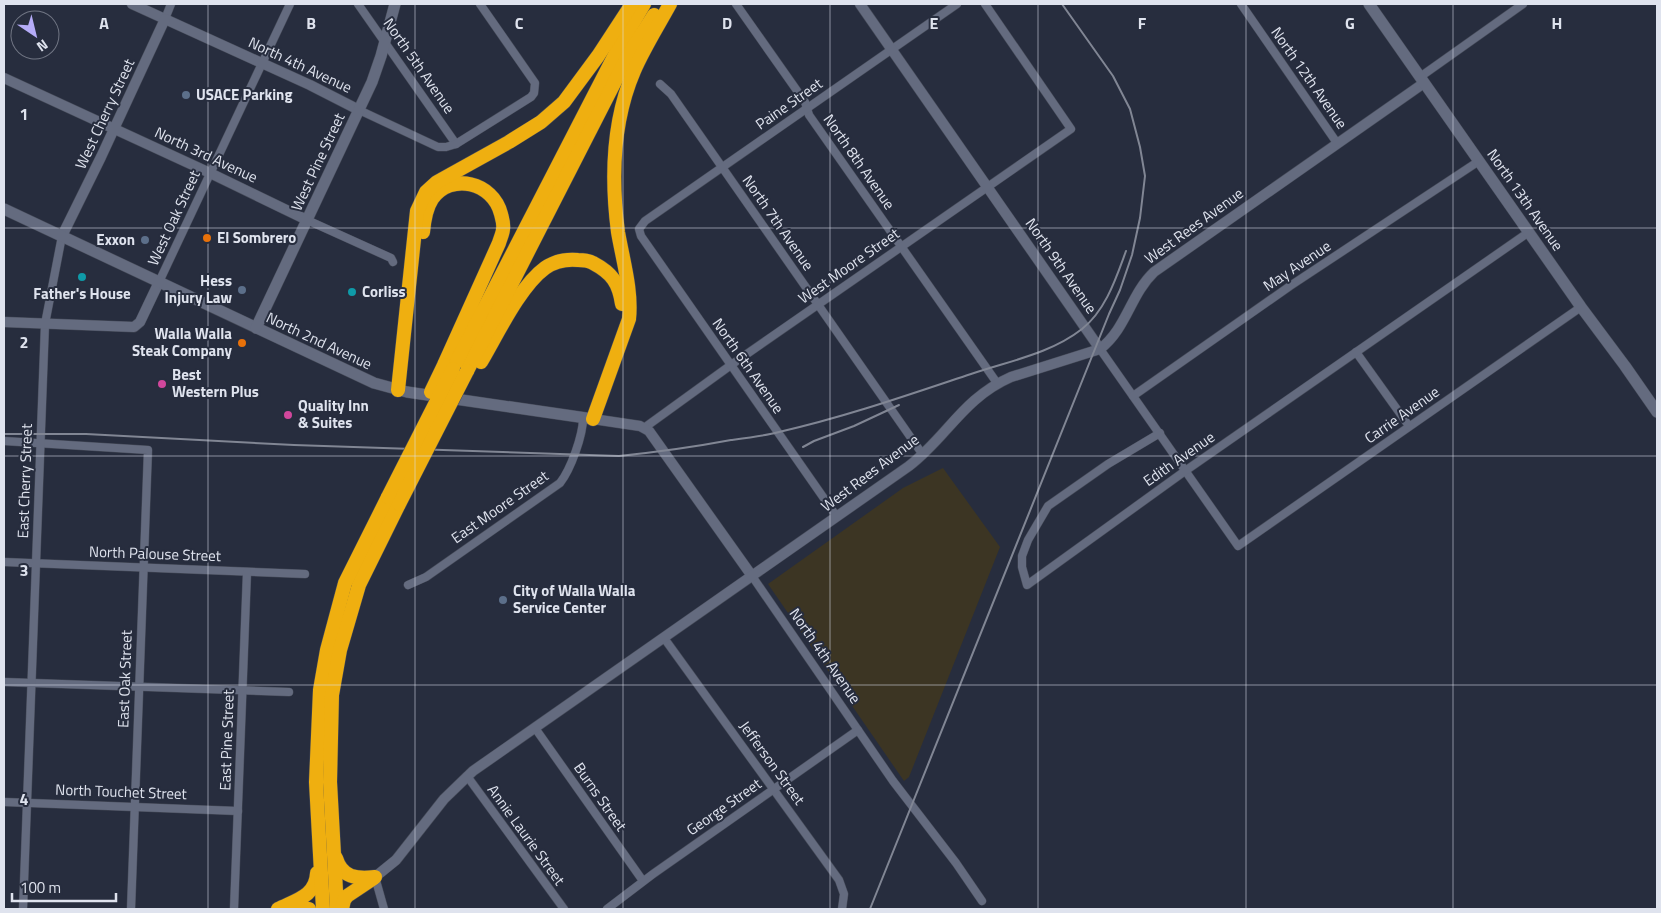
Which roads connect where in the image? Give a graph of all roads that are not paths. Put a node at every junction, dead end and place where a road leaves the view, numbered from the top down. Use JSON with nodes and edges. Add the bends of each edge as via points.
{"nodes":[{"id":1,"x":132,"y":4,"type":"edge"},
{"id":2,"x":171,"y":4,"type":"edge"},
{"id":3,"x":290,"y":4,"type":"edge"},
{"id":4,"x":370,"y":4,"type":"edge"},
{"id":5,"x":395,"y":4,"type":"edge"},
{"id":6,"x":480,"y":4,"type":"edge"},
{"id":7,"x":632,"y":4,"type":"edge"},
{"id":8,"x":644,"y":4,"type":"edge"},
{"id":9,"x":661,"y":4,"type":"edge"},
{"id":10,"x":670,"y":4,"type":"edge"},
{"id":11,"x":736,"y":4,"type":"edge"},
{"id":12,"x":860,"y":4,"type":"edge"},
{"id":13,"x":957,"y":4,"type":"edge"},
{"id":14,"x":985,"y":4,"type":"edge"},
{"id":15,"x":1368,"y":4,"type":"edge"},
{"id":16,"x":1523,"y":4,"type":"edge"},
{"id":17,"x":1244,"y":5,"type":"edge"},
{"id":18,"x":360,"y":6,"type":"edge"},
{"id":19,"x":165,"y":19,"type":"junction"},
{"id":20,"x":384,"y":41,"type":"junction"},
{"id":21,"x":891,"y":49,"type":"junction"},
{"id":22,"x":262,"y":63,"type":"junction"},
{"id":23,"x":4,"y":78,"type":"edge"},
{"id":24,"x":1422,"y":80,"type":"junction"},
{"id":25,"x":660,"y":84,"type":"dead end"},
{"id":26,"x":807,"y":108,"type":"junction"},
{"id":27,"x":359,"y":110,"type":"junction"},
{"id":28,"x":114,"y":129,"type":"junction"},
{"id":29,"x":1337,"y":143,"type":"junction"},
{"id":30,"x":456,"y":144,"type":"junction"},
{"id":31,"x":1479,"y":161,"type":"junction"},
{"id":32,"x":722,"y":167,"type":"junction"},
{"id":33,"x":210,"y":173,"type":"junction"},
{"id":34,"x":988,"y":187,"type":"junction"},
{"id":35,"x":4,"y":209,"type":"edge"},
{"id":36,"x":307,"y":220,"type":"junction"},
{"id":37,"x":639,"y":229,"type":"joint"},
{"id":38,"x":1529,"y":232,"type":"junction"},
{"id":39,"x":62,"y":236,"type":"junction"},
{"id":40,"x":902,"y":246,"type":"junction"},
{"id":41,"x":393,"y":262,"type":"dead end"},
{"id":42,"x":159,"y":282,"type":"junction"},
{"id":43,"x":818,"y":305,"type":"junction"},
{"id":44,"x":1581,"y":307,"type":"junction"},
{"id":45,"x":4,"y":322,"type":"edge"},
{"id":46,"x":45,"y":324,"type":"junction"},
{"id":47,"x":256,"y":328,"type":"junction"},
{"id":48,"x":1100,"y":349,"type":"junction"},
{"id":49,"x":1356,"y":352,"type":"junction"},
{"id":50,"x":731,"y":365,"type":"junction"},
{"id":51,"x":460,"y":369,"type":"junction"},
{"id":52,"x":996,"y":383,"type":"junction"},
{"id":53,"x":403,"y":391,"type":"junction"},
{"id":54,"x":1133,"y":396,"type":"junction"},
{"id":55,"x":1657,"y":412,"type":"edge"},
{"id":56,"x":586,"y":422,"type":"junction"},
{"id":57,"x":1409,"y":426,"type":"junction"},
{"id":58,"x":644,"y":428,"type":"junction"},
{"id":59,"x":1160,"y":433,"type":"junction"},
{"id":60,"x":4,"y":441,"type":"edge"},
{"id":61,"x":41,"y":443,"type":"junction"},
{"id":62,"x":923,"y":454,"type":"junction"},
{"id":63,"x":1186,"y":471,"type":"junction"},
{"id":64,"x":393,"y":501,"type":"junction"},
{"id":65,"x":837,"y":517,"type":"junction"},
{"id":66,"x":1238,"y":546,"type":"joint"},
{"id":67,"x":4,"y":562,"type":"edge"},
{"id":68,"x":36,"y":564,"type":"junction"},
{"id":69,"x":144,"y":568,"type":"junction"},
{"id":70,"x":247,"y":572,"type":"junction"},
{"id":71,"x":305,"y":574,"type":"dead end"},
{"id":72,"x":752,"y":576,"type":"junction"},
{"id":73,"x":408,"y":585,"type":"dead end"},
{"id":74,"x":664,"y":638,"type":"junction"},
{"id":75,"x":4,"y":682,"type":"edge"},
{"id":76,"x":32,"y":683,"type":"junction"},
{"id":77,"x":139,"y":687,"type":"junction"},
{"id":78,"x":243,"y":691,"type":"junction"},
{"id":79,"x":289,"y":692,"type":"dead end"},
{"id":80,"x":535,"y":728,"type":"junction"},
{"id":81,"x":858,"y":730,"type":"junction"},
{"id":82,"x":467,"y":776,"type":"junction"},
{"id":83,"x":774,"y":789,"type":"junction"},
{"id":84,"x":4,"y":802,"type":"edge"},
{"id":85,"x":27,"y":803,"type":"junction"},
{"id":86,"x":135,"y":807,"type":"junction"},
{"id":87,"x":318,"y":807,"type":"junction"},
{"id":88,"x":238,"y":811,"type":"junction"},
{"id":89,"x":334,"y":852,"type":"junction"},
{"id":90,"x":375,"y":877,"type":"junction"},
{"id":91,"x":643,"y":881,"type":"junction"},
{"id":92,"x":982,"y":901,"type":"dead end"},
{"id":93,"x":23,"y":909,"type":"edge"},
{"id":94,"x":131,"y":909,"type":"edge"},
{"id":95,"x":234,"y":909,"type":"edge"},
{"id":96,"x":279,"y":909,"type":"edge"},
{"id":97,"x":309,"y":909,"type":"edge"},
{"id":98,"x":323,"y":909,"type":"edge"},
{"id":99,"x":337,"y":909,"type":"edge"},
{"id":100,"x":342,"y":909,"type":"edge"},
{"id":101,"x":384,"y":909,"type":"edge"},
{"id":102,"x":564,"y":909,"type":"edge"},
{"id":103,"x":608,"y":909,"type":"edge"},
{"id":104,"x":842,"y":909,"type":"edge"}],
"edges":[{"from":1,"to":19,"type":"street","name":"North 4th Avenue"},
{"from":2,"to":19,"type":"street","name":"West Cherry Street"},
{"from":3,"to":22,"type":"street","name":"West Oak Street"},
{"from":4,"to":18,"type":"street"},
{"from":5,"to":20,"type":"main road","name":"West Pine Street"},
{"from":6,"to":30,"type":"street","via":[[535,83],[534,93]]},
{"from":7,"to":53,"type":"highway","via":[[564,102],[533,127],[437,182],[426,192],[417,211]]},
{"from":8,"to":51,"type":"highway","via":[[619,47]]},
{"from":9,"to":51,"type":"highway","via":[[629,54]]},
{"from":10,"to":56,"type":"highway","via":[[633,72],[621,114],[613,182],[631,304],[629,319]]},
{"from":11,"to":26,"type":"street","name":"North 8th Avenue"},
{"from":12,"to":21,"type":"street","name":"North 9th Avenue"},
{"from":13,"to":21,"type":"street","name":"Paine Street"},
{"from":14,"to":34,"type":"street","name":"West Moore Street","via":[[1071,129]]},
{"from":15,"to":24,"type":"main road","name":"North 13th Avenue"},
{"from":16,"to":24,"type":"street","name":"West Rees Avenue"},
{"from":17,"to":29,"type":"street","name":"North 12th Avenue"},
{"from":18,"to":20,"type":"street","name":"North 5th Avenue"},
{"from":19,"to":22,"type":"street","name":"North 4th Avenue"},
{"from":19,"to":28,"type":"street","name":"West Cherry Street"},
{"from":20,"to":27,"type":"main road","name":"West Pine Street","via":[[374,76]]},
{"from":20,"to":30,"type":"street","name":"North 5th Avenue"},
{"from":21,"to":26,"type":"street","name":"Paine Street"},
{"from":21,"to":34,"type":"street","name":"North 9th Avenue"},
{"from":22,"to":27,"type":"street","name":"North 4th Avenue"},
{"from":22,"to":33,"type":"street","name":"West Oak Street"},
{"from":23,"to":28,"type":"street","name":"North 3rd Avenue"},
{"from":24,"to":29,"type":"street","name":"West Rees Avenue"},
{"from":24,"to":31,"type":"main road","name":"North 13th Avenue"},
{"from":25,"to":32,"type":"street","name":"North 7th Avenue","via":[[671,94]]},
{"from":26,"to":32,"type":"street","name":"Paine Street"},
{"from":26,"to":40,"type":"street","name":"North 8th Avenue"},
{"from":27,"to":30,"type":"street","name":"North 4th Avenue","via":[[438,148]]},
{"from":27,"to":36,"type":"main road","name":"West Pine Street"},
{"from":28,"to":33,"type":"street","name":"North 3rd Avenue"},
{"from":28,"to":39,"type":"street","name":"West Cherry Street"},
{"from":29,"to":48,"type":"street","name":"West Rees Avenue","via":[[1154,272],[1140,288],[1121,326]]},
{"from":31,"to":38,"type":"main road","name":"North 13th Avenue"},
{"from":31,"to":54,"type":"street","name":"May Avenue","via":[[1290,286]]},
{"from":32,"to":37,"type":"street","name":"Paine Street","via":[[644,221]]},
{"from":32,"to":43,"type":"street","name":"North 7th Avenue"},
{"from":33,"to":36,"type":"street","name":"North 3rd Avenue"},
{"from":33,"to":42,"type":"street","name":"West Oak Street"},
{"from":34,"to":40,"type":"street","name":"West Moore Street"},
{"from":34,"to":48,"type":"street","name":"North 9th Avenue"},
{"from":35,"to":39,"type":"main road","name":"North 2nd Avenue"},
{"from":36,"to":41,"type":"street","name":"North 3rd Avenue","via":[[391,258]]},
{"from":36,"to":47,"type":"main road","name":"West Pine Street"},
{"from":37,"to":50,"type":"street","name":"North 6th Avenue"},
{"from":38,"to":44,"type":"main road","name":"North 13th Avenue"},
{"from":38,"to":49,"type":"street","name":"Edith Avenue"},
{"from":39,"to":42,"type":"main road","name":"North 2nd Avenue"},
{"from":39,"to":46,"type":"street","name":"East Cherry Street"},
{"from":40,"to":43,"type":"street","name":"West Moore Street"},
{"from":40,"to":52,"type":"street","name":"North 8th Avenue"},
{"from":42,"to":46,"type":"street","via":[[136,326]]},
{"from":42,"to":47,"type":"main road","name":"North 2nd Avenue"},
{"from":43,"to":50,"type":"street","name":"West Moore Street"},
{"from":43,"to":62,"type":"street","name":"North 7th Avenue"},
{"from":44,"to":55,"type":"main road","name":"North 13th Avenue"},
{"from":44,"to":57,"type":"street","name":"Carrie Avenue"},
{"from":45,"to":46,"type":"street"},
{"from":46,"to":61,"type":"street","name":"East Cherry Street"},
{"from":47,"to":53,"type":"main road","name":"North 2nd Avenue","via":[[368,380]]},
{"from":48,"to":52,"type":"street","name":"West Rees Avenue"},
{"from":48,"to":54,"type":"street","name":"North 9th Avenue"},
{"from":49,"to":57,"type":"street"},
{"from":49,"to":63,"type":"street","name":"Edith Avenue"},
{"from":50,"to":58,"type":"street","name":"West Moore Street"},
{"from":50,"to":65,"type":"street","name":"North 6th Avenue"},
{"from":51,"to":53,"type":"highway","via":[[504,228],[493,197],[478,185],[464,183],[445,188],[432,199],[424,220]]},
{"from":51,"to":56,"type":"highway","via":[[515,305],[534,277],[560,261],[589,261],[612,277],[620,290],[623,305],[621,322]]},
{"from":51,"to":64,"type":"highway","bridge":true},
{"from":51,"to":64,"type":"highway","bridge":true,"via":[[436,432]]},
{"from":52,"to":62,"type":"street","name":"West Rees Avenue","via":[[967,406]]},
{"from":53,"to":56,"type":"main road","name":"North 2nd Avenue"},
{"from":54,"to":59,"type":"street","name":"North 9th Avenue"},
{"from":56,"to":58,"type":"street","name":"North 2nd Avenue"},
{"from":56,"to":73,"type":"street","name":"East Moore Street","via":[[560,482],[426,577]]},
{"from":57,"to":66,"type":"street","name":"Carrie Avenue"},
{"from":58,"to":72,"type":"street","name":"North 4th Avenue","via":[[660,445]]},
{"from":59,"to":63,"type":"street","name":"North 9th Avenue"},
{"from":59,"to":63,"type":"street","name":"Edith Avenue","via":[[1048,506],[1022,556],[1027,585]]},
{"from":60,"to":61,"type":"street"},
{"from":61,"to":68,"type":"street","name":"East Cherry Street"},
{"from":61,"to":69,"type":"street","name":"East Oak Street","via":[[148,450]]},
{"from":62,"to":65,"type":"street","name":"West Rees Avenue"},
{"from":63,"to":66,"type":"street","name":"North 9th Avenue"},
{"from":64,"to":87,"type":"highway","via":[[345,582],[327,650],[320,690]]},
{"from":64,"to":89,"type":"highway","via":[[359,585],[340,650],[332,695],[330,782]]},
{"from":65,"to":72,"type":"street","name":"West Rees Avenue"},
{"from":67,"to":68,"type":"street","name":"North Palouse Street"},
{"from":68,"to":69,"type":"street","name":"North Palouse Street"},
{"from":68,"to":76,"type":"street","name":"East Cherry Street"},
{"from":69,"to":70,"type":"street","name":"North Palouse Street"},
{"from":69,"to":77,"type":"street","name":"East Oak Street"},
{"from":70,"to":71,"type":"street","name":"North Palouse Street"},
{"from":70,"to":78,"type":"street","name":"East Pine Street"},
{"from":72,"to":74,"type":"street","name":"West Rees Avenue"},
{"from":72,"to":81,"type":"street","name":"North 4th Avenue"},
{"from":74,"to":80,"type":"street","name":"West Rees Avenue"},
{"from":74,"to":83,"type":"street","name":"Jefferson Street"},
{"from":75,"to":76,"type":"street"},
{"from":76,"to":77,"type":"street"},
{"from":76,"to":85,"type":"street","name":"East Cherry Street"},
{"from":77,"to":78,"type":"street"},
{"from":77,"to":86,"type":"street","name":"East Oak Street"},
{"from":78,"to":79,"type":"street"},
{"from":78,"to":88,"type":"street","name":"East Pine Street"},
{"from":80,"to":82,"type":"street","name":"West Rees Avenue"},
{"from":80,"to":91,"type":"street","name":"Burns Street"},
{"from":81,"to":83,"type":"street","name":"George Street"},
{"from":81,"to":92,"type":"street","name":"North 4th Avenue"},
{"from":82,"to":90,"type":"street","name":"West Rees Avenue","via":[[444,799],[396,860]]},
{"from":82,"to":102,"type":"street","name":"Annie Laurie Street"},
{"from":83,"to":91,"type":"street","name":"George Street"},
{"from":83,"to":104,"type":"street","name":"Jefferson Street","via":[[839,880],[844,894]]},
{"from":84,"to":85,"type":"street","name":"North Touchet Street"},
{"from":85,"to":86,"type":"street","name":"North Touchet Street"},
{"from":85,"to":93,"type":"street","name":"East Cherry Street"},
{"from":86,"to":88,"type":"street","name":"North Touchet Street"},
{"from":86,"to":94,"type":"street","name":"East Oak Street"},
{"from":87,"to":96,"type":"highway","via":[[316,884],[306,895]]},
{"from":87,"to":98,"type":"highway"},
{"from":88,"to":95,"type":"street","name":"East Pine Street"},
{"from":89,"to":90,"type":"highway","via":[[346,875]]},
{"from":89,"to":99,"type":"highway"},
{"from":90,"to":100,"type":"highway","via":[[348,896]]},
{"from":90,"to":101,"type":"street"},
{"from":91,"to":103,"type":"street","name":"George Street"},
{"from":96,"to":97,"type":"highway"}]}
